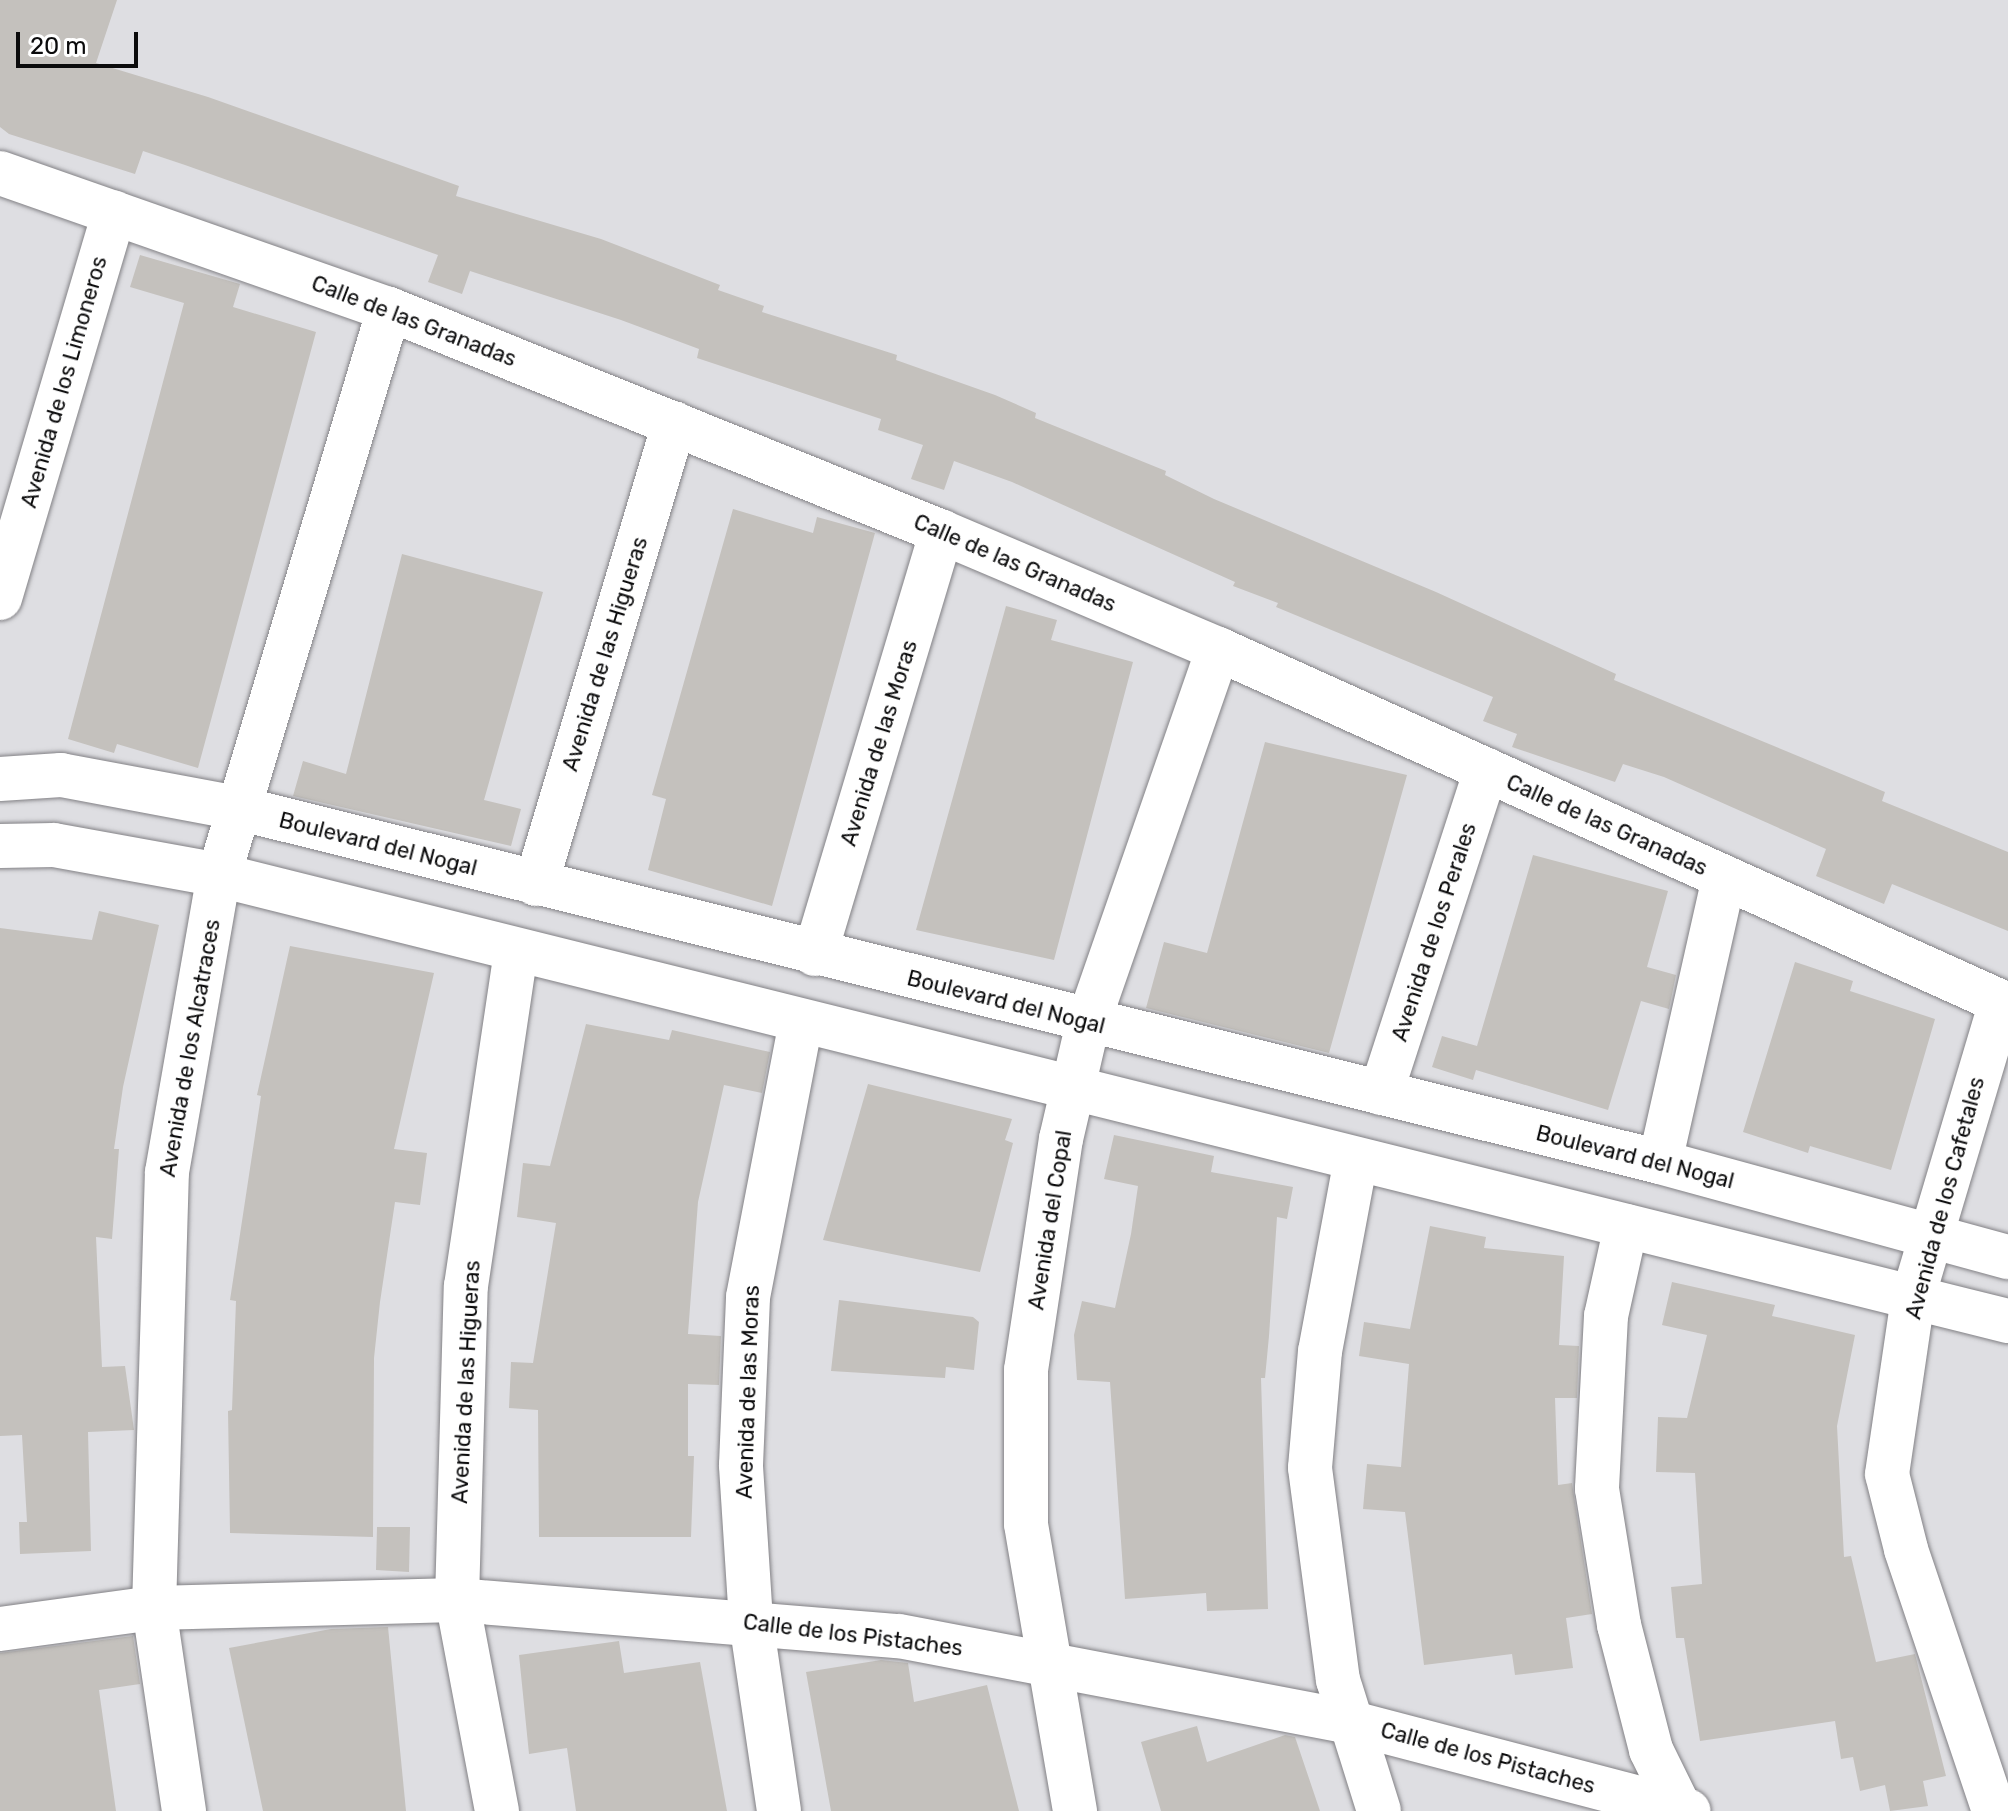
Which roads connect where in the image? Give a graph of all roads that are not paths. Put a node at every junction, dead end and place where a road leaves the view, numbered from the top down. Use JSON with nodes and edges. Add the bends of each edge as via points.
{"nodes":[{"id":1,"x":0,"y":173,"type":"edge"},
{"id":2,"x":114,"y":212,"type":"junction"},
{"id":3,"x":389,"y":309,"type":"junction"},
{"id":4,"x":674,"y":423,"type":"junction"},
{"id":5,"x":942,"y":532,"type":"junction"},
{"id":6,"x":0,"y":598,"type":"edge"},
{"id":7,"x":1218,"y":649,"type":"junction"},
{"id":8,"x":1486,"y":770,"type":"junction"},
{"id":9,"x":0,"y":779,"type":"edge"},
{"id":10,"x":238,"y":808,"type":"junction"},
{"id":11,"x":0,"y":846,"type":"edge"},
{"id":12,"x":219,"y":875,"type":"junction"},
{"id":13,"x":1724,"y":877,"type":"junction"},
{"id":14,"x":536,"y":884,"type":"junction"},
{"id":15,"x":516,"y":952,"type":"junction"},
{"id":16,"x":815,"y":954,"type":"junction"},
{"id":17,"x":2004,"y":1004,"type":"edge"},
{"id":18,"x":801,"y":1023,"type":"junction"},
{"id":19,"x":1088,"y":1023,"type":"junction"},
{"id":20,"x":1073,"y":1088,"type":"junction"},
{"id":21,"x":1381,"y":1093,"type":"junction"},
{"id":22,"x":1356,"y":1159,"type":"junction"},
{"id":23,"x":1660,"y":1162,"type":"junction"},
{"id":24,"x":1626,"y":1226,"type":"junction"},
{"id":25,"x":1929,"y":1236,"type":"junction"},
{"id":26,"x":2008,"y":1257,"type":"edge"},
{"id":27,"x":1913,"y":1297,"type":"junction"},
{"id":28,"x":2008,"y":1321,"type":"edge"},
{"id":29,"x":457,"y":1600,"type":"junction"},
{"id":30,"x":154,"y":1608,"type":"junction"},
{"id":31,"x":751,"y":1621,"type":"junction"},
{"id":32,"x":0,"y":1629,"type":"edge"},
{"id":33,"x":1047,"y":1663,"type":"junction"},
{"id":34,"x":1349,"y":1722,"type":"junction"},
{"id":35,"x":1683,"y":1810,"type":"edge"},
{"id":36,"x":184,"y":1811,"type":"edge"},
{"id":37,"x":497,"y":1811,"type":"edge"},
{"id":38,"x":779,"y":1811,"type":"edge"},
{"id":39,"x":1075,"y":1811,"type":"edge"},
{"id":40,"x":1379,"y":1811,"type":"edge"},
{"id":41,"x":1994,"y":1811,"type":"edge"}],
"edges":[{"from":1,"to":2,"type":"street","name":"Calle de las Granadas"},
{"from":2,"to":3,"type":"street","name":"Calle de las Granadas"},
{"from":2,"to":6,"type":"street","name":"Avenida de los Limoneros"},
{"from":3,"to":4,"type":"street","name":"Calle de las Granadas"},
{"from":3,"to":10,"type":"street","name":"Avenida de los Alcatraces"},
{"from":4,"to":5,"type":"street","name":"Calle de las Granadas"},
{"from":4,"to":14,"type":"street","name":"Avenida de las Higueras"},
{"from":5,"to":7,"type":"street","name":"Calle de las Granadas"},
{"from":5,"to":16,"type":"street","name":"Avenida de las Moras"},
{"from":7,"to":8,"type":"street","name":"Calle de las Granadas"},
{"from":7,"to":19,"type":"street","name":"Avenida del Copal"},
{"from":8,"to":13,"type":"street","name":"Calle de las Granadas"},
{"from":8,"to":21,"type":"street","name":"Avenida de los Perales"},
{"from":9,"to":10,"type":"street","name":"Boulevard del Nogal","via":[[61,775]]},
{"from":10,"to":12,"type":"street","name":"Avenida de los Alcatraces"},
{"from":10,"to":14,"type":"street","name":"Boulevard del Nogal"},
{"from":11,"to":12,"type":"street","via":[[54,845]]},
{"from":12,"to":15,"type":"street"},
{"from":12,"to":30,"type":"street","name":"Avenida de los Alcatraces","via":[[167,1172]]},
{"from":13,"to":17,"type":"street","name":"Calle de las Granadas"},
{"from":13,"to":23,"type":"street"},
{"from":14,"to":16,"type":"street","name":"Boulevard del Nogal"},
{"from":15,"to":18,"type":"street"},
{"from":15,"to":29,"type":"street","name":"Avenida de las Higueras","via":[[466,1286]]},
{"from":16,"to":19,"type":"street","name":"Boulevard del Nogal"},
{"from":17,"to":25,"type":"street","name":"Avenida de los Cafetales"},
{"from":18,"to":20,"type":"street"},
{"from":18,"to":31,"type":"street","name":"Avenida de las Moras","via":[[748,1297],[741,1465]]},
{"from":19,"to":20,"type":"street","name":"Avenida del Copal"},
{"from":19,"to":21,"type":"street","name":"Boulevard del Nogal"},
{"from":20,"to":22,"type":"street"},
{"from":20,"to":33,"type":"street","name":"Avenida del Copal","via":[[1026,1370],[1026,1524]]},
{"from":21,"to":23,"type":"street","name":"Boulevard del Nogal"},
{"from":22,"to":24,"type":"street"},
{"from":22,"to":34,"type":"street","via":[[1320,1351],[1310,1468],[1316,1541]]},
{"from":23,"to":25,"type":"street","name":"Boulevard del Nogal"},
{"from":24,"to":27,"type":"street"},
{"from":24,"to":35,"type":"street","via":[[1606,1316],[1597,1489],[1619,1625],[1651,1750]]},
{"from":25,"to":26,"type":"street","name":"Boulevard del Nogal"},
{"from":25,"to":27,"type":"street","name":"Avenida de los Cafetales"},
{"from":27,"to":28,"type":"street"},
{"from":27,"to":41,"type":"street","name":"Avenida de los Cafetales","via":[[1887,1474],[1906,1549]]},
{"from":29,"to":30,"type":"street","name":"Calle de los Pistaches"},
{"from":29,"to":31,"type":"street","name":"Calle de los Pistaches"},
{"from":29,"to":37,"type":"street","name":"Avenida de las Higueras"},
{"from":30,"to":32,"type":"street","name":"Calle de los Pistaches"},
{"from":30,"to":36,"type":"street","name":"Avenida de los Alcatraces"},
{"from":31,"to":33,"type":"street","name":"Calle de los Pistaches","via":[[899,1636]]},
{"from":31,"to":38,"type":"street","name":"Avenida de las Moras"},
{"from":33,"to":34,"type":"street","name":"Calle de los Pistaches"},
{"from":33,"to":39,"type":"street","name":"Avenida del Copal"},
{"from":34,"to":35,"type":"street","name":"Calle de los Pistaches"},
{"from":34,"to":40,"type":"street"}]}
